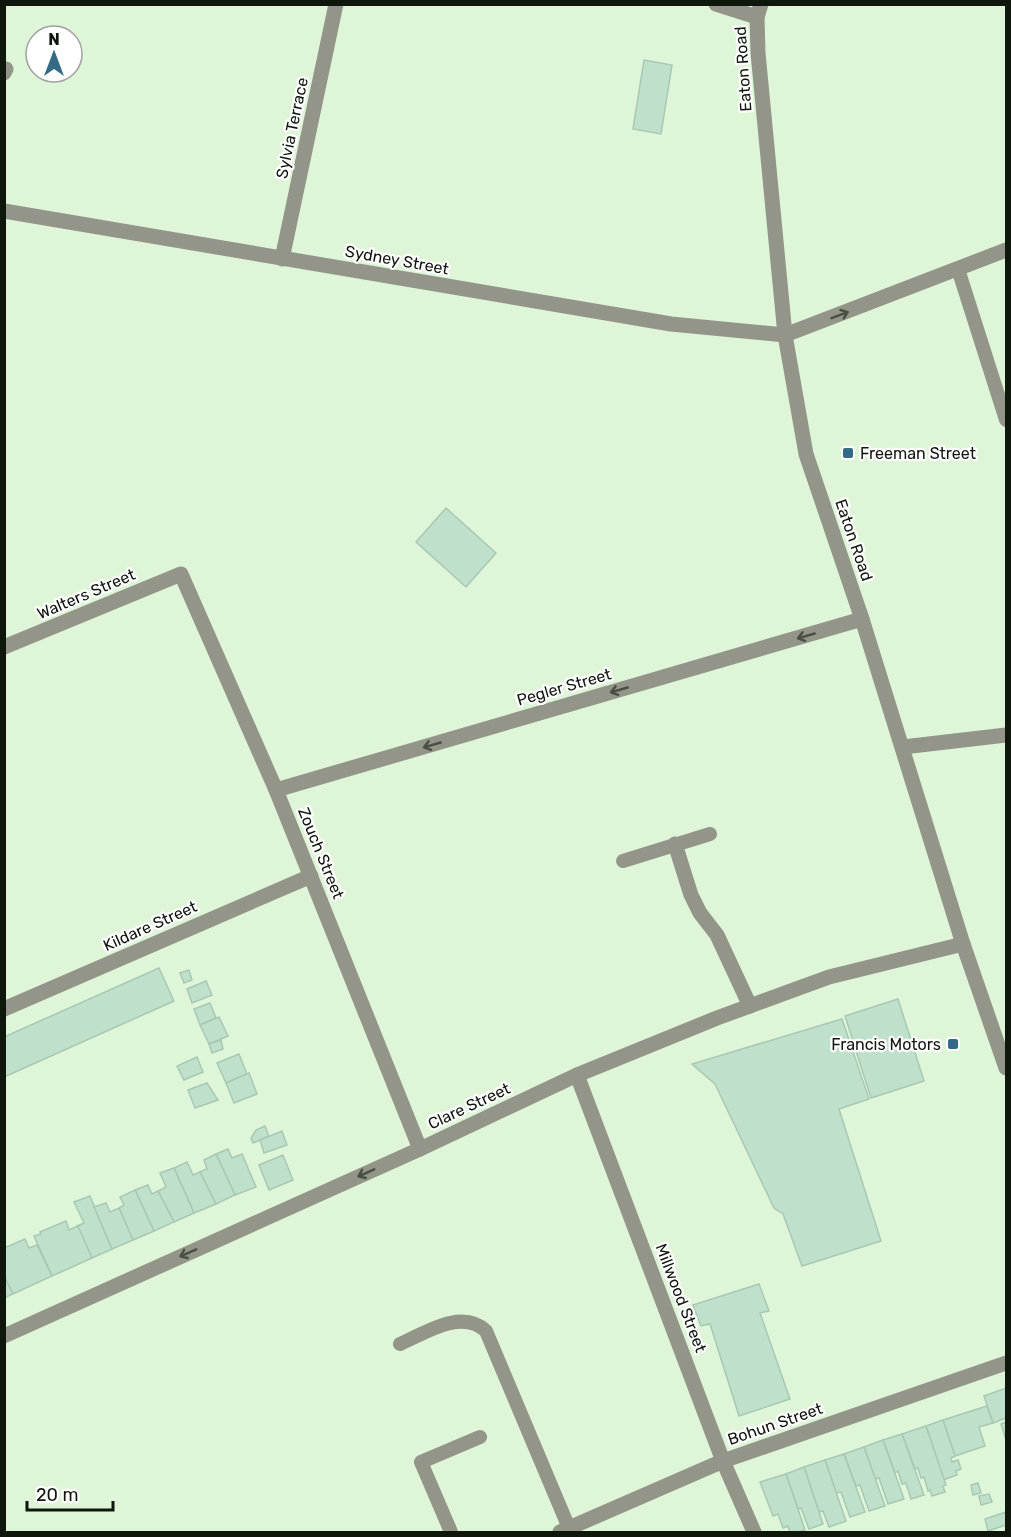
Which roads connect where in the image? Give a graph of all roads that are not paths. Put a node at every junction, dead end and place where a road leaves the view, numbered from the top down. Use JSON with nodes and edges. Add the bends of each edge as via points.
{"nodes":[{"id":1,"x":336,"y":4,"type":"edge"},
{"id":2,"x":716,"y":4,"type":"edge"},
{"id":3,"x":759,"y":11,"type":"edge"},
{"id":4,"x":4,"y":211,"type":"edge"},
{"id":5,"x":1006,"y":250,"type":"edge"},
{"id":6,"x":282,"y":259,"type":"junction"},
{"id":7,"x":958,"y":269,"type":"junction"},
{"id":8,"x":785,"y":334,"type":"junction"},
{"id":9,"x":1006,"y":420,"type":"edge"},
{"id":10,"x":181,"y":574,"type":"joint"},
{"id":11,"x":862,"y":619,"type":"junction"},
{"id":12,"x":4,"y":647,"type":"edge"},
{"id":13,"x":1006,"y":735,"type":"edge"},
{"id":14,"x":903,"y":747,"type":"junction"},
{"id":15,"x":276,"y":790,"type":"junction"},
{"id":16,"x":710,"y":834,"type":"dead end"},
{"id":17,"x":675,"y":844,"type":"junction"},
{"id":18,"x":623,"y":861,"type":"dead end"},
{"id":19,"x":311,"y":876,"type":"junction"},
{"id":20,"x":963,"y":944,"type":"junction"},
{"id":21,"x":750,"y":1006,"type":"junction"},
{"id":22,"x":4,"y":1010,"type":"edge"},
{"id":23,"x":1002,"y":1040,"type":"edge"},
{"id":24,"x":1006,"y":1068,"type":"edge"},
{"id":25,"x":577,"y":1075,"type":"junction"},
{"id":26,"x":420,"y":1149,"type":"junction"},
{"id":27,"x":4,"y":1336,"type":"edge"},
{"id":28,"x":400,"y":1344,"type":"dead end"},
{"id":29,"x":1006,"y":1363,"type":"edge"},
{"id":30,"x":480,"y":1437,"type":"dead end"},
{"id":31,"x":723,"y":1461,"type":"junction"},
{"id":32,"x":565,"y":1530,"type":"edge"},
{"id":33,"x":451,"y":1533,"type":"edge"},
{"id":34,"x":754,"y":1533,"type":"edge"}],
"edges":[{"from":1,"to":6,"type":"street","name":"Sylvia Terrace"},
{"from":2,"to":3,"type":"street"},
{"from":3,"to":8,"type":"street","name":"Eaton Road","via":[[758,53]]},
{"from":4,"to":6,"type":"street","name":"Sydney Street"},
{"from":5,"to":7,"type":"street"},
{"from":6,"to":8,"type":"street","name":"Sydney Street","via":[[670,324]]},
{"from":8,"to":7,"type":"street","one_way":true},
{"from":7,"to":9,"type":"lane"},
{"from":8,"to":11,"type":"street","name":"Eaton Road","via":[[806,454]]},
{"from":10,"to":12,"type":"street","name":"Walters Street"},
{"from":10,"to":15,"type":"street","name":"Zouch Street"},
{"from":11,"to":14,"type":"street","name":"Eaton Road"},
{"from":11,"to":15,"type":"street","name":"Pegler Street","one_way":true},
{"from":13,"to":14,"type":"street"},
{"from":14,"to":20,"type":"street","name":"Eaton Road"},
{"from":15,"to":19,"type":"street","name":"Zouch Street"},
{"from":16,"to":17,"type":"lane"},
{"from":17,"to":18,"type":"lane"},
{"from":17,"to":21,"type":"street","via":[[691,895],[717,935]]},
{"from":19,"to":22,"type":"street","name":"Kildare Street"},
{"from":19,"to":26,"type":"street","name":"Zouch Street"},
{"from":20,"to":21,"type":"street","name":"Clare Street","via":[[829,976]]},
{"from":20,"to":23,"type":"street","name":"Eaton Road"},
{"from":21,"to":25,"type":"street","name":"Clare Street"},
{"from":23,"to":24,"type":"street","name":"Eaton Road"},
{"from":25,"to":26,"type":"street","name":"Clare Street"},
{"from":25,"to":31,"type":"street","name":"Millwood Street"},
{"from":26,"to":27,"type":"street","name":"Clare Street","one_way":true},
{"from":28,"to":32,"type":"lane","via":[[450,1323],[478,1323],[486,1330]]},
{"from":29,"to":31,"type":"street","name":"Bohun Street"},
{"from":30,"to":33,"type":"lane","via":[[421,1462]]},
{"from":31,"to":32,"type":"street","name":"Bohun Street"},
{"from":31,"to":34,"type":"street","name":"Millwood Street"}]}
